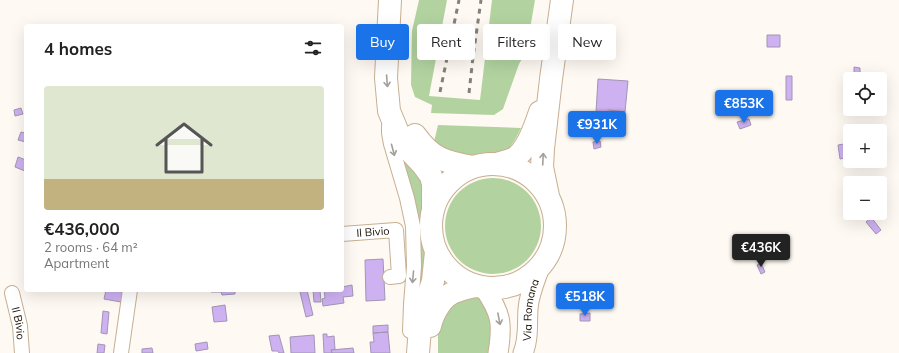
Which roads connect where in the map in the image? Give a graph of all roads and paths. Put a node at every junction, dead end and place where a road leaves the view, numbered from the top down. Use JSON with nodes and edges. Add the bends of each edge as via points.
{"nodes":[{"id":1,"x":390,"y":0,"type":"edge"},
{"id":2,"x":403,"y":0,"type":"edge"},
{"id":3,"x":562,"y":0,"type":"edge"},
{"id":4,"x":551,"y":79,"type":"junction"},
{"id":5,"x":390,"y":111,"type":"junction"},
{"id":6,"x":498,"y":164,"type":"junction"},
{"id":7,"x":472,"y":168,"type":"junction"},
{"id":8,"x":549,"y":197,"type":"junction"},
{"id":9,"x":433,"y":209,"type":"junction"},
{"id":10,"x":344,"y":234,"type":"edge"},
{"id":11,"x":436,"y":252,"type":"junction"},
{"id":12,"x":540,"y":267,"type":"junction"},
{"id":13,"x":390,"y":277,"type":"dead end"},
{"id":14,"x":480,"y":287,"type":"junction"},
{"id":15,"x":130,"y":292,"type":"edge"},
{"id":16,"x":12,"y":293,"type":"dead end"},
{"id":17,"x":22,"y":353,"type":"edge"},
{"id":18,"x":121,"y":353,"type":"edge"},
{"id":19,"x":410,"y":353,"type":"edge"},
{"id":20,"x":418,"y":353,"type":"edge"},
{"id":21,"x":429,"y":353,"type":"edge"},
{"id":22,"x":498,"y":353,"type":"edge"},
{"id":23,"x":523,"y":353,"type":"edge"}],
"edges":[{"from":1,"to":5,"type":"main road","one_way":true,"via":[[386,78]]},
{"from":2,"to":7,"type":"main road","via":[[401,75],[404,107],[411,130],[424,147],[437,157]]},
{"from":3,"to":4,"type":"main road"},
{"from":4,"to":6,"type":"main road","via":[[525,147],[514,159]]},
{"from":8,"to":4,"type":"main road","one_way":true,"via":[[542,166]]},
{"from":5,"to":9,"type":"main road","via":[[399,135],[430,176],[433,184]]},
{"from":5,"to":19,"type":"street","one_way":true,"via":[[389,133],[413,226]]},
{"from":6,"to":7,"type":"main road"},
{"from":6,"to":8,"type":"main road","via":[[524,172],[536,180]]},
{"from":7,"to":9,"type":"main road","via":[[455,177],[442,191]]},
{"from":8,"to":12,"type":"main road","via":[[554,214],[555,233],[550,251]]},
{"from":9,"to":11,"type":"main road","via":[[431,224]]},
{"from":10,"to":13,"type":"street","name":"Il Bivio","via":[[396,230],[399,276]]},
{"from":11,"to":14,"type":"main road","via":[[446,267],[460,278]]},
{"from":11,"to":20,"type":"main road","via":[[433,282],[421,316]]},
{"from":12,"to":14,"type":"main road","via":[[529,277],[515,284],[500,288]]},
{"from":12,"to":23,"type":"main road","name":"Via Romana","via":[[531,293],[526,347]]},
{"from":14,"to":21,"type":"main road","via":[[455,291],[437,307],[431,322]]},
{"from":14,"to":22,"type":"main road","one_way":true,"via":[[495,304],[500,318]]},
{"from":15,"to":18,"type":"street"},
{"from":16,"to":17,"type":"street","name":"Il Bivio","via":[[20,326]]}]}
